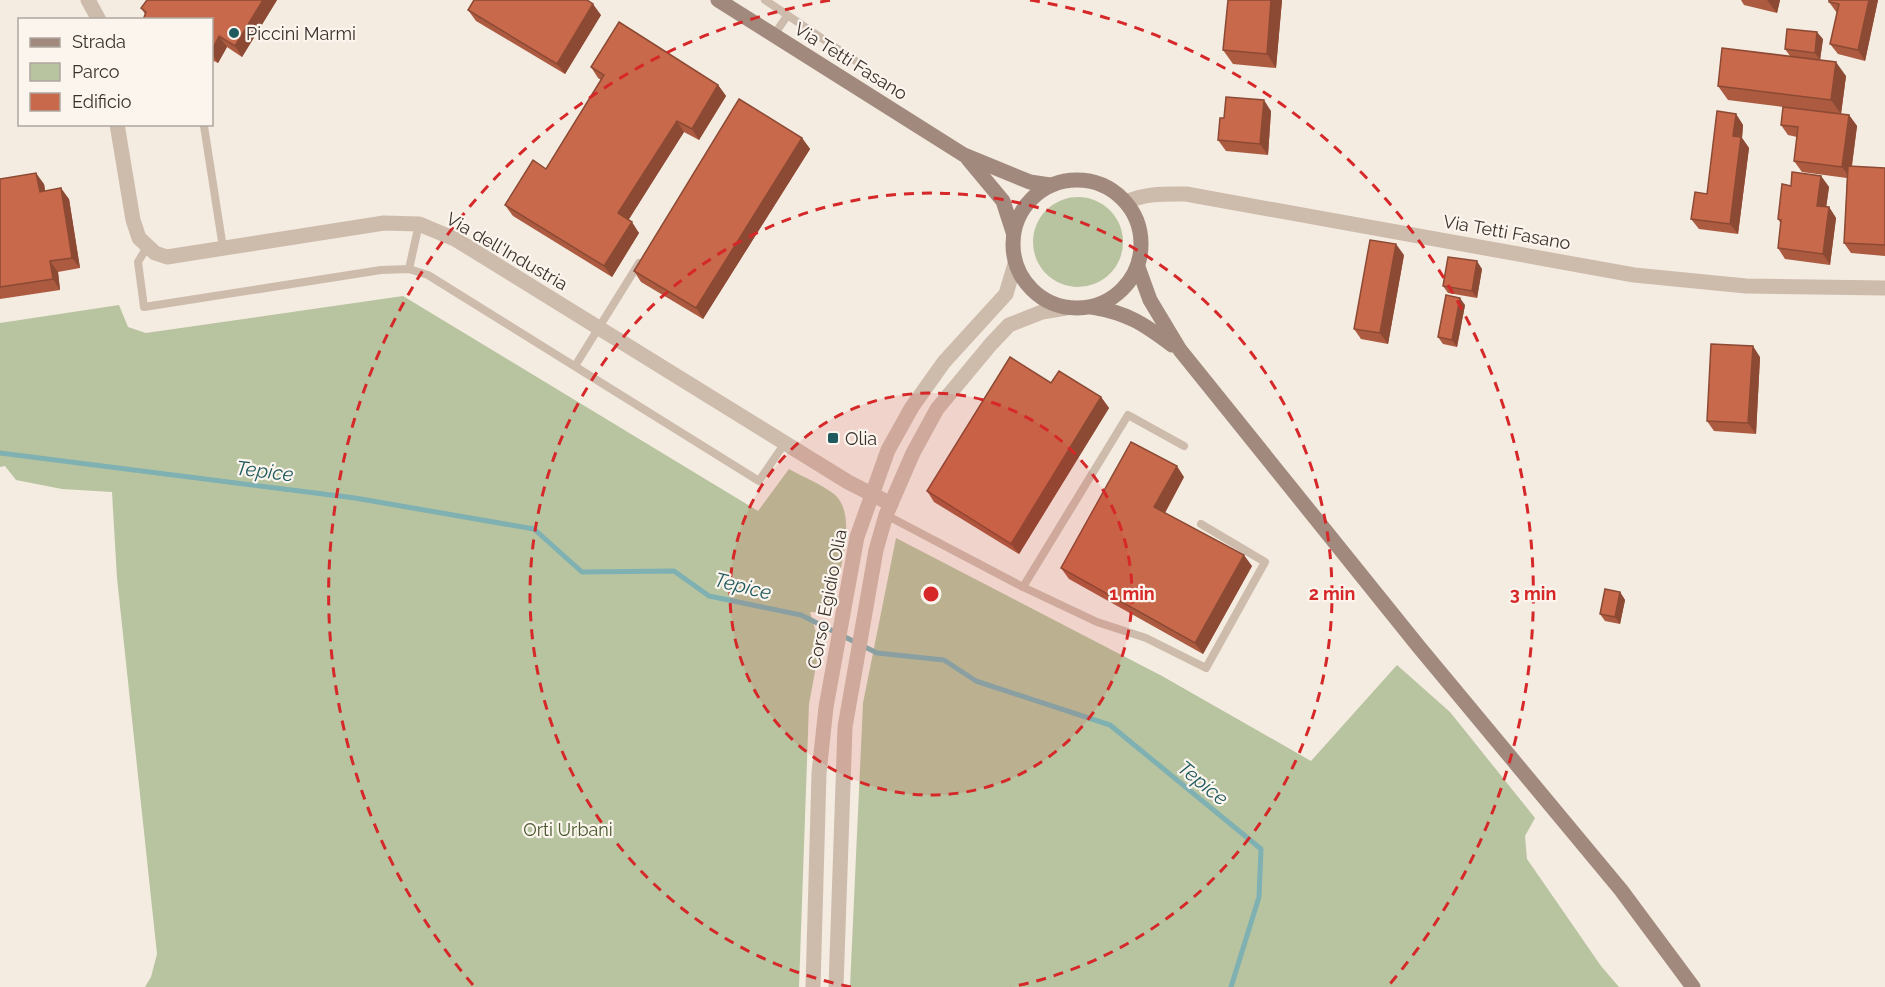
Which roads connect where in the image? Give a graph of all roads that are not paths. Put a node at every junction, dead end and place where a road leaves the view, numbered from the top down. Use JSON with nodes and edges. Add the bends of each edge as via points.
{"nodes":[{"id":1,"x":88,"y":0,"type":"edge"},
{"id":2,"x":718,"y":0,"type":"edge"},
{"id":3,"x":765,"y":0,"type":"edge"},
{"id":4,"x":787,"y":15,"type":"junction"},
{"id":5,"x":98,"y":18,"type":"edge"},
{"id":6,"x":774,"y":35,"type":"junction"},
{"id":7,"x":863,"y":66,"type":"dead end"},
{"id":8,"x":117,"y":126,"type":"edge"},
{"id":9,"x":204,"y":126,"type":"dead end"},
{"id":10,"x":964,"y":154,"type":"junction"},
{"id":11,"x":1050,"y":185,"type":"junction"},
{"id":12,"x":1126,"y":202,"type":"junction"},
{"id":13,"x":419,"y":224,"type":"junction"},
{"id":14,"x":1014,"y":232,"type":"junction"},
{"id":15,"x":147,"y":247,"type":"junction"},
{"id":16,"x":223,"y":248,"type":"junction"},
{"id":17,"x":642,"y":257,"type":"edge"},
{"id":18,"x":1015,"y":264,"type":"junction"},
{"id":19,"x":1138,"y":267,"type":"junction"},
{"id":20,"x":409,"y":269,"type":"junction"},
{"id":21,"x":1885,"y":288,"type":"edge"},
{"id":22,"x":1092,"y":307,"type":"junction"},
{"id":23,"x":1066,"y":308,"type":"junction"},
{"id":24,"x":598,"y":328,"type":"junction"},
{"id":25,"x":1180,"y":350,"type":"junction"},
{"id":26,"x":575,"y":366,"type":"junction"},
{"id":27,"x":785,"y":443,"type":"junction"},
{"id":28,"x":1184,"y":446,"type":"dead end"},
{"id":29,"x":871,"y":495,"type":"junction"},
{"id":30,"x":888,"y":509,"type":"junction"},
{"id":31,"x":1201,"y":524,"type":"dead end"},
{"id":32,"x":1023,"y":587,"type":"junction"},
{"id":33,"x":813,"y":987,"type":"edge"},
{"id":34,"x":836,"y":987,"type":"edge"},
{"id":35,"x":1693,"y":987,"type":"edge"}],
"edges":[{"from":1,"to":5,"type":"street"},
{"from":2,"to":6,"type":"main road","name":"Via Tetti Fasano"},
{"from":3,"to":4,"type":"lane"},
{"from":4,"to":6,"type":"lane"},
{"from":4,"to":7,"type":"lane"},
{"from":6,"to":10,"type":"main road","name":"Via Tetti Fasano"},
{"from":8,"to":15,"type":"street","via":[[133,220]]},
{"from":9,"to":16,"type":"lane"},
{"from":10,"to":11,"type":"main road","name":"Via Tetti Fasano","via":[[1030,182]]},
{"from":10,"to":14,"type":"main road","name":"Via Tetti Fasano","via":[[1003,201]]},
{"from":11,"to":12,"type":"main road","via":[[1070,180],[1091,181]]},
{"from":11,"to":14,"type":"main road","via":[[1033,196],[1020,213]]},
{"from":12,"to":19,"type":"main road","via":[[1141,233]]},
{"from":12,"to":21,"type":"street","name":"Via Tetti Fasano","via":[[1152,194],[1186,194],[1634,275],[1746,286]]},
{"from":13,"to":16,"type":"street","name":"Via dell'Industria","via":[[384,223]]},
{"from":13,"to":20,"type":"lane"},
{"from":13,"to":24,"type":"street","name":"Via dell'Industria","via":[[455,239]]},
{"from":14,"to":18,"type":"main road"},
{"from":15,"to":16,"type":"street","name":"Via dell'Industria","via":[[167,257]]},
{"from":15,"to":20,"type":"lane","via":[[138,261],[144,307]]},
{"from":17,"to":24,"type":"lane"},
{"from":18,"to":23,"type":"main road","via":[[1035,293]]},
{"from":18,"to":29,"type":"street","name":"Corso Egidio Olia","via":[[1005,294],[944,362],[912,407],[888,450]]},
{"from":19,"to":22,"type":"main road","via":[[1128,285],[1112,299]]},
{"from":19,"to":25,"type":"main road","via":[[1150,300]]},
{"from":20,"to":26,"type":"lane","via":[[428,275]]},
{"from":22,"to":23,"type":"main road"},
{"from":22,"to":25,"type":"main road","via":[[1135,319]]},
{"from":23,"to":30,"type":"street","via":[[1042,312],[1009,325],[990,345],[937,409]]},
{"from":24,"to":26,"type":"lane"},
{"from":24,"to":27,"type":"street","name":"Via dell'Industria"},
{"from":25,"to":35,"type":"main road","via":[[1620,890]]},
{"from":26,"to":27,"type":"lane","via":[[759,482]]},
{"from":27,"to":29,"type":"street","name":"Via dell'Industria"},
{"from":28,"to":32,"type":"lane","via":[[1128,416]]},
{"from":29,"to":30,"type":"street","name":"Via dell'Industria"},
{"from":29,"to":33,"type":"street","name":"Corso Egidio Olia","via":[[857,537],[826,707],[819,773]]},
{"from":30,"to":32,"type":"lane"},
{"from":30,"to":34,"type":"street","via":[[876,550],[845,727]]},
{"from":31,"to":32,"type":"lane","via":[[1265,562],[1206,668],[1146,638],[1097,622]]}]}
